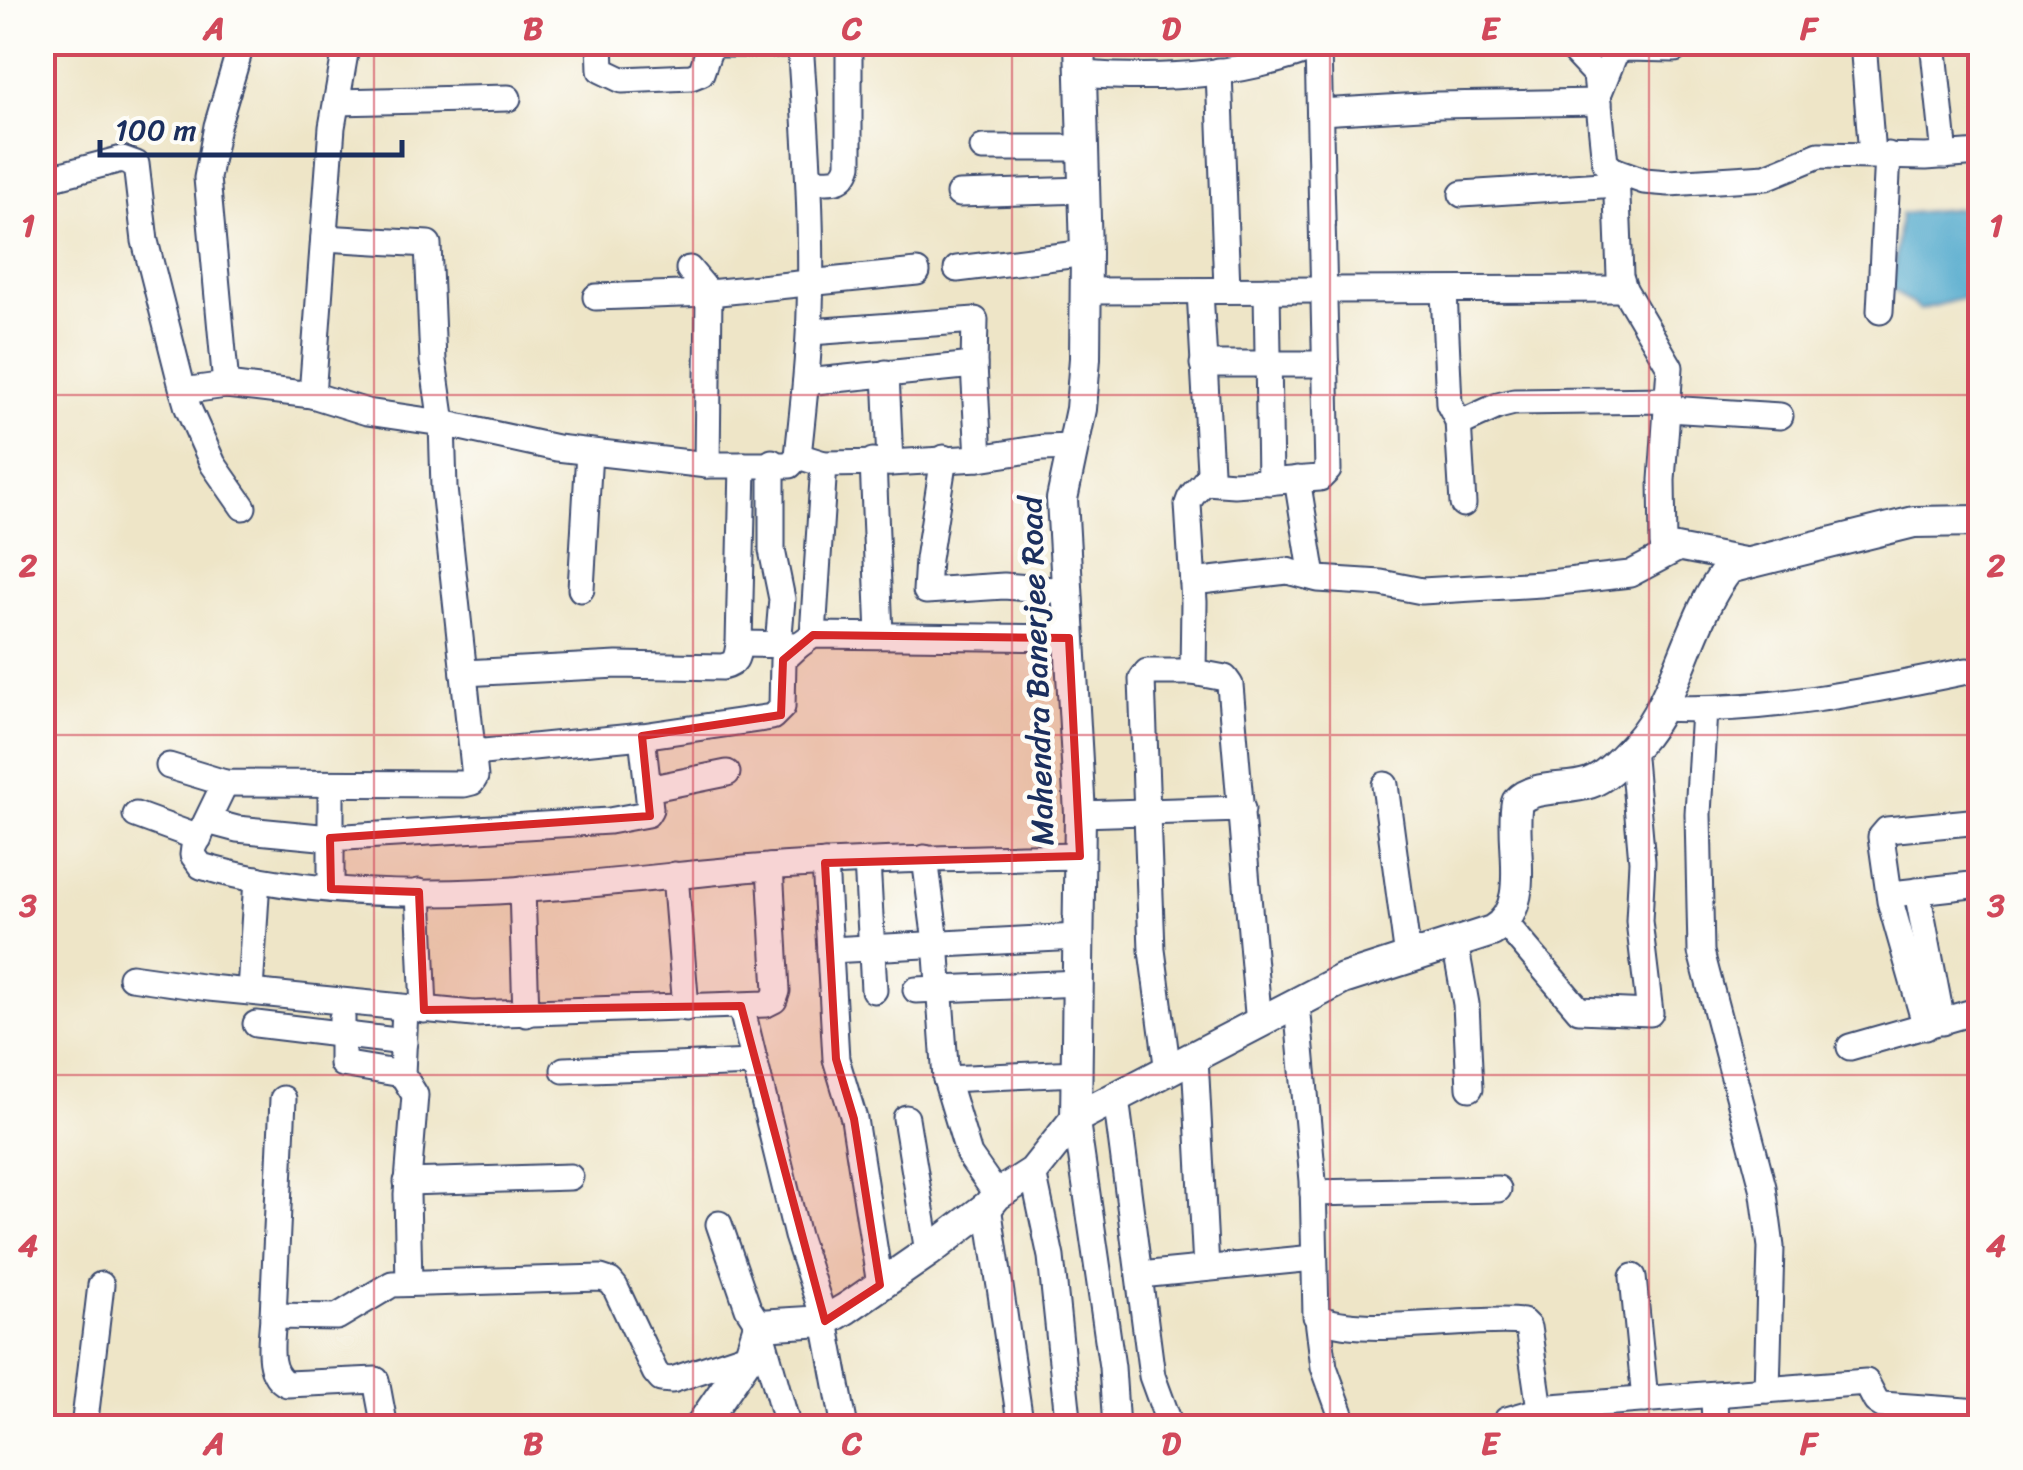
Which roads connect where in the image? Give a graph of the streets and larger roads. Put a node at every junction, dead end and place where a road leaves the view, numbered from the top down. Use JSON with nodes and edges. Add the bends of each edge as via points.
{"nodes":[{"id":1,"x":242,"y":42,"type":"edge"},
{"id":2,"x":347,"y":42,"type":"edge"},
{"id":3,"x":600,"y":42,"type":"edge"},
{"id":4,"x":849,"y":42,"type":"edge"},
{"id":5,"x":1080,"y":42,"type":"edge"},
{"id":6,"x":1565,"y":42,"type":"edge"},
{"id":7,"x":1863,"y":42,"type":"edge"},
{"id":8,"x":1933,"y":42,"type":"edge"},
{"id":9,"x":800,"y":43,"type":"edge"},
{"id":10,"x":1324,"y":45,"type":"edge"},
{"id":11,"x":1675,"y":50,"type":"dead end"},
{"id":12,"x":1256,"y":54,"type":"edge"},
{"id":13,"x":1219,"y":71,"type":"junction"},
{"id":14,"x":1083,"y":74,"type":"junction"},
{"id":15,"x":1600,"y":96,"type":"junction"},
{"id":16,"x":508,"y":98,"type":"dead end"},
{"id":17,"x":337,"y":102,"type":"junction"},
{"id":18,"x":1320,"y":112,"type":"junction"},
{"id":19,"x":983,"y":148,"type":"dead end"},
{"id":20,"x":1082,"y":148,"type":"junction"},
{"id":21,"x":1980,"y":153,"type":"edge"},
{"id":22,"x":1880,"y":155,"type":"junction"},
{"id":23,"x":1945,"y":156,"type":"junction"},
{"id":24,"x":1616,"y":178,"type":"junction"},
{"id":25,"x":42,"y":180,"type":"edge"},
{"id":26,"x":809,"y":180,"type":"junction"},
{"id":27,"x":1084,"y":190,"type":"junction"},
{"id":28,"x":959,"y":194,"type":"dead end"},
{"id":29,"x":1462,"y":194,"type":"dead end"},
{"id":30,"x":324,"y":238,"type":"junction"},
{"id":31,"x":1086,"y":252,"type":"junction"},
{"id":32,"x":689,"y":269,"type":"dead end"},
{"id":33,"x":957,"y":269,"type":"dead end"},
{"id":34,"x":917,"y":272,"type":"dead end"},
{"id":35,"x":811,"y":281,"type":"junction"},
{"id":36,"x":1227,"y":289,"type":"junction"},
{"id":37,"x":1624,"y":289,"type":"junction"},
{"id":38,"x":1086,"y":290,"type":"junction"},
{"id":39,"x":1267,"y":290,"type":"junction"},
{"id":40,"x":1326,"y":290,"type":"junction"},
{"id":41,"x":1200,"y":291,"type":"junction"},
{"id":42,"x":1444,"y":291,"type":"junction"},
{"id":43,"x":708,"y":293,"type":"junction"},
{"id":44,"x":596,"y":297,"type":"dead end"},
{"id":45,"x":1880,"y":311,"type":"dead end"},
{"id":46,"x":810,"y":332,"type":"junction"},
{"id":47,"x":1204,"y":364,"type":"junction"},
{"id":48,"x":1267,"y":364,"type":"junction"},
{"id":49,"x":1326,"y":364,"type":"junction"},
{"id":50,"x":974,"y":365,"type":"junction"},
{"id":51,"x":886,"y":373,"type":"junction"},
{"id":52,"x":806,"y":382,"type":"junction"},
{"id":53,"x":226,"y":385,"type":"junction"},
{"id":54,"x":183,"y":391,"type":"junction"},
{"id":55,"x":312,"y":395,"type":"junction"},
{"id":56,"x":1668,"y":404,"type":"junction"},
{"id":57,"x":1780,"y":416,"type":"dead end"},
{"id":58,"x":1458,"y":421,"type":"junction"},
{"id":59,"x":442,"y":423,"type":"junction"},
{"id":60,"x":1074,"y":447,"type":"junction"},
{"id":61,"x":589,"y":452,"type":"junction"},
{"id":62,"x":798,"y":456,"type":"junction"},
{"id":63,"x":944,"y":458,"type":"junction"},
{"id":64,"x":979,"y":458,"type":"junction"},
{"id":65,"x":772,"y":462,"type":"junction"},
{"id":66,"x":882,"y":462,"type":"junction"},
{"id":67,"x":824,"y":464,"type":"junction"},
{"id":68,"x":707,"y":465,"type":"junction"},
{"id":69,"x":743,"y":465,"type":"junction"},
{"id":70,"x":1297,"y":480,"type":"junction"},
{"id":71,"x":1206,"y":482,"type":"junction"},
{"id":72,"x":1270,"y":482,"type":"junction"},
{"id":73,"x":1463,"y":504,"type":"dead end"},
{"id":74,"x":243,"y":507,"type":"dead end"},
{"id":75,"x":1980,"y":521,"type":"edge"},
{"id":76,"x":1676,"y":550,"type":"junction"},
{"id":77,"x":1747,"y":562,"type":"junction"},
{"id":78,"x":1313,"y":577,"type":"junction"},
{"id":79,"x":1193,"y":582,"type":"junction"},
{"id":80,"x":581,"y":590,"type":"dead end"},
{"id":81,"x":1066,"y":591,"type":"junction"},
{"id":82,"x":880,"y":635,"type":"junction"},
{"id":83,"x":1069,"y":638,"type":"junction"},
{"id":84,"x":797,"y":642,"type":"junction"},
{"id":85,"x":739,"y":644,"type":"junction"},
{"id":86,"x":1967,"y":671,"type":"dead end"},
{"id":87,"x":1193,"y":672,"type":"junction"},
{"id":88,"x":464,"y":673,"type":"junction"},
{"id":89,"x":1659,"y":708,"type":"junction"},
{"id":90,"x":1704,"y":710,"type":"junction"},
{"id":91,"x":642,"y":736,"type":"junction"},
{"id":92,"x":1632,"y":747,"type":"junction"},
{"id":93,"x":474,"y":753,"type":"junction"},
{"id":94,"x":168,"y":766,"type":"dead end"},
{"id":95,"x":728,"y":773,"type":"dead end"},
{"id":96,"x":225,"y":784,"type":"junction"},
{"id":97,"x":1385,"y":785,"type":"dead end"},
{"id":98,"x":331,"y":786,"type":"junction"},
{"id":99,"x":648,"y":789,"type":"junction"},
{"id":100,"x":1242,"y":808,"type":"junction"},
{"id":101,"x":1149,"y":810,"type":"junction"},
{"id":102,"x":1080,"y":814,"type":"junction"},
{"id":103,"x":136,"y":815,"type":"dead end"},
{"id":104,"x":1980,"y":821,"type":"edge"},
{"id":105,"x":203,"y":829,"type":"junction"},
{"id":106,"x":330,"y":838,"type":"junction"},
{"id":107,"x":1080,"y":856,"type":"junction"},
{"id":108,"x":925,"y":858,"type":"junction"},
{"id":109,"x":867,"y":860,"type":"junction"},
{"id":110,"x":825,"y":863,"type":"junction"},
{"id":111,"x":770,"y":867,"type":"junction"},
{"id":112,"x":674,"y":876,"type":"junction"},
{"id":113,"x":256,"y":879,"type":"junction"},
{"id":114,"x":1980,"y":884,"type":"edge"},
{"id":115,"x":332,"y":889,"type":"junction"},
{"id":116,"x":522,"y":889,"type":"junction"},
{"id":117,"x":1917,"y":891,"type":"junction"},
{"id":118,"x":419,"y":892,"type":"junction"},
{"id":119,"x":1888,"y":894,"type":"junction"},
{"id":120,"x":1506,"y":924,"type":"junction"},
{"id":121,"x":1078,"y":937,"type":"junction"},
{"id":122,"x":936,"y":942,"type":"junction"},
{"id":123,"x":1455,"y":944,"type":"junction"},
{"id":124,"x":871,"y":947,"type":"junction"},
{"id":125,"x":830,"y":950,"type":"junction"},
{"id":126,"x":1408,"y":958,"type":"junction"},
{"id":127,"x":131,"y":977,"type":"dead end"},
{"id":128,"x":1078,"y":983,"type":"junction"},
{"id":129,"x":928,"y":988,"type":"junction"},
{"id":130,"x":874,"y":990,"type":"dead end"},
{"id":131,"x":250,"y":991,"type":"junction"},
{"id":132,"x":343,"y":1003,"type":"junction"},
{"id":133,"x":1297,"y":1004,"type":"junction"},
{"id":134,"x":741,"y":1006,"type":"junction"},
{"id":135,"x":686,"y":1008,"type":"junction"},
{"id":136,"x":414,"y":1010,"type":"junction"},
{"id":137,"x":1980,"y":1010,"type":"edge"},
{"id":138,"x":526,"y":1014,"type":"junction"},
{"id":139,"x":256,"y":1024,"type":"dead end"},
{"id":140,"x":1934,"y":1024,"type":"junction"},
{"id":141,"x":1259,"y":1025,"type":"junction"},
{"id":142,"x":341,"y":1035,"type":"junction"},
{"id":143,"x":404,"y":1042,"type":"junction"},
{"id":144,"x":1850,"y":1047,"type":"dead end"},
{"id":145,"x":754,"y":1063,"type":"junction"},
{"id":146,"x":1182,"y":1065,"type":"junction"},
{"id":147,"x":564,"y":1070,"type":"dead end"},
{"id":148,"x":1078,"y":1073,"type":"junction"},
{"id":149,"x":402,"y":1074,"type":"junction"},
{"id":150,"x":946,"y":1079,"type":"junction"},
{"id":151,"x":1470,"y":1088,"type":"dead end"},
{"id":152,"x":1116,"y":1098,"type":"junction"},
{"id":153,"x":283,"y":1099,"type":"dead end"},
{"id":154,"x":906,"y":1118,"type":"dead end"},
{"id":155,"x":1076,"y":1118,"type":"junction"},
{"id":156,"x":1033,"y":1172,"type":"junction"},
{"id":157,"x":570,"y":1178,"type":"dead end"},
{"id":158,"x":408,"y":1182,"type":"junction"},
{"id":159,"x":1498,"y":1190,"type":"dead end"},
{"id":160,"x":1313,"y":1193,"type":"junction"},
{"id":161,"x":992,"y":1200,"type":"junction"},
{"id":162,"x":719,"y":1224,"type":"dead end"},
{"id":163,"x":928,"y":1252,"type":"junction"},
{"id":164,"x":1314,"y":1258,"type":"junction"},
{"id":165,"x":1206,"y":1268,"type":"junction"},
{"id":166,"x":1140,"y":1274,"type":"junction"},
{"id":167,"x":1633,"y":1277,"type":"dead end"},
{"id":168,"x":409,"y":1283,"type":"junction"},
{"id":169,"x":100,"y":1284,"type":"dead end"},
{"id":170,"x":880,"y":1286,"type":"junction"},
{"id":171,"x":273,"y":1316,"type":"junction"},
{"id":172,"x":1318,"y":1318,"type":"junction"},
{"id":173,"x":825,"y":1320,"type":"junction"},
{"id":174,"x":755,"y":1339,"type":"junction"},
{"id":175,"x":1766,"y":1390,"type":"junction"},
{"id":176,"x":1714,"y":1395,"type":"junction"},
{"id":177,"x":1645,"y":1400,"type":"junction"},
{"id":178,"x":1540,"y":1409,"type":"junction"},
{"id":179,"x":1980,"y":1412,"type":"edge"},
{"id":180,"x":84,"y":1428,"type":"edge"},
{"id":181,"x":385,"y":1428,"type":"edge"},
{"id":182,"x":698,"y":1428,"type":"edge"},
{"id":183,"x":788,"y":1428,"type":"edge"},
{"id":184,"x":845,"y":1428,"type":"edge"},
{"id":185,"x":1021,"y":1428,"type":"edge"},
{"id":186,"x":1069,"y":1428,"type":"edge"},
{"id":187,"x":1116,"y":1428,"type":"edge"},
{"id":188,"x":1171,"y":1428,"type":"edge"},
{"id":189,"x":1346,"y":1428,"type":"edge"},
{"id":190,"x":1502,"y":1428,"type":"edge"},
{"id":191,"x":1715,"y":1428,"type":"edge"}],
"edges":[{"from":1,"to":53,"type":"street","via":[[207,178]]},
{"from":2,"to":17,"type":"street"},
{"from":3,"to":9,"type":"street","via":[[602,70],[622,80],[691,77],[701,73],[716,44]]},
{"from":4,"to":26,"type":"street","via":[[850,165],[837,182]]},
{"from":5,"to":14,"type":"street","name":"Mahendra Banerjee Road"},
{"from":6,"to":15,"type":"street","via":[[1590,66]]},
{"from":7,"to":22,"type":"street"},
{"from":8,"to":23,"type":"street"},
{"from":9,"to":26,"type":"street"},
{"from":10,"to":12,"type":"street"},
{"from":10,"to":18,"type":"street"},
{"from":11,"to":15,"type":"street","via":[[1614,52]]},
{"from":12,"to":13,"type":"street"},
{"from":13,"to":14,"type":"street","via":[[1154,79]]},
{"from":13,"to":36,"type":"street"},
{"from":14,"to":20,"type":"street","name":"Mahendra Banerjee Road"},
{"from":15,"to":18,"type":"street"},
{"from":15,"to":24,"type":"street","via":[[1604,157]]},
{"from":16,"to":17,"type":"street"},
{"from":17,"to":30,"type":"street"},
{"from":18,"to":40,"type":"street"},
{"from":19,"to":20,"type":"street"},
{"from":20,"to":27,"type":"street","name":"Mahendra Banerjee Road"},
{"from":21,"to":23,"type":"street"},
{"from":22,"to":23,"type":"street"},
{"from":22,"to":24,"type":"street","via":[[1819,155],[1766,177]]},
{"from":22,"to":45,"type":"street"},
{"from":24,"to":29,"type":"street"},
{"from":24,"to":37,"type":"street"},
{"from":25,"to":54,"type":"street","via":[[122,158],[136,164],[146,241]]},
{"from":26,"to":35,"type":"street"},
{"from":27,"to":28,"type":"street"},
{"from":27,"to":31,"type":"street","name":"Mahendra Banerjee Road"},
{"from":30,"to":55,"type":"street"},
{"from":30,"to":59,"type":"street","via":[[428,244]]},
{"from":31,"to":33,"type":"street"},
{"from":31,"to":38,"type":"street","name":"Mahendra Banerjee Road"},
{"from":32,"to":43,"type":"street"},
{"from":34,"to":35,"type":"street"},
{"from":35,"to":43,"type":"street"},
{"from":35,"to":46,"type":"street"},
{"from":36,"to":39,"type":"street"},
{"from":36,"to":41,"type":"street"},
{"from":37,"to":42,"type":"street"},
{"from":37,"to":56,"type":"street","via":[[1668,360]]},
{"from":38,"to":41,"type":"street"},
{"from":38,"to":60,"type":"street","name":"Mahendra Banerjee Road","via":[[1086,358]]},
{"from":39,"to":40,"type":"street"},
{"from":39,"to":48,"type":"street"},
{"from":40,"to":42,"type":"street"},
{"from":40,"to":49,"type":"street"},
{"from":41,"to":47,"type":"street"},
{"from":42,"to":58,"type":"street","via":[[1449,404]]},
{"from":43,"to":44,"type":"street"},
{"from":43,"to":68,"type":"street"},
{"from":46,"to":50,"type":"street","via":[[975,320]]},
{"from":46,"to":52,"type":"street"},
{"from":47,"to":48,"type":"street"},
{"from":47,"to":71,"type":"street"},
{"from":48,"to":49,"type":"street"},
{"from":48,"to":72,"type":"street"},
{"from":49,"to":70,"type":"street","via":[[1328,470],[1320,478]]},
{"from":50,"to":51,"type":"street"},
{"from":50,"to":64,"type":"street"},
{"from":51,"to":52,"type":"street"},
{"from":51,"to":66,"type":"street"},
{"from":52,"to":62,"type":"street"},
{"from":53,"to":54,"type":"street"},
{"from":53,"to":55,"type":"street"},
{"from":54,"to":74,"type":"street","via":[[213,464]]},
{"from":55,"to":59,"type":"street","via":[[367,412]]},
{"from":56,"to":57,"type":"street"},
{"from":56,"to":58,"type":"street","via":[[1598,398],[1514,402]]},
{"from":56,"to":76,"type":"street","via":[[1661,540]]},
{"from":58,"to":73,"type":"street"},
{"from":59,"to":61,"type":"street"},
{"from":59,"to":88,"type":"street"},
{"from":60,"to":64,"type":"street"},
{"from":60,"to":81,"type":"street","name":"Mahendra Banerjee Road","via":[[1062,499]]},
{"from":61,"to":68,"type":"street"},
{"from":61,"to":80,"type":"street"},
{"from":62,"to":65,"type":"street","via":[[790,465]]},
{"from":62,"to":67,"type":"street"},
{"from":63,"to":64,"type":"street"},
{"from":63,"to":66,"type":"street"},
{"from":63,"to":81,"type":"street","via":[[926,591]]},
{"from":65,"to":69,"type":"street"},
{"from":65,"to":84,"type":"street","via":[[772,550]]},
{"from":66,"to":67,"type":"street"},
{"from":66,"to":82,"type":"street"},
{"from":67,"to":84,"type":"street"},
{"from":68,"to":69,"type":"street"},
{"from":69,"to":85,"type":"street"},
{"from":70,"to":72,"type":"street"},
{"from":70,"to":78,"type":"street"},
{"from":71,"to":72,"type":"street"},
{"from":71,"to":79,"type":"street","via":[[1188,504]]},
{"from":75,"to":77,"type":"street","via":[[1914,522]]},
{"from":76,"to":77,"type":"street"},
{"from":76,"to":78,"type":"street","via":[[1630,574],[1541,584],[1422,591]]},
{"from":77,"to":89,"type":"street","via":[[1721,577]]},
{"from":78,"to":79,"type":"street","via":[[1280,571]]},
{"from":79,"to":87,"type":"street"},
{"from":81,"to":83,"type":"street","name":"Mahendra Banerjee Road"},
{"from":82,"to":83,"type":"street"},
{"from":82,"to":84,"type":"street"},
{"from":83,"to":102,"type":"street","name":"Mahendra Banerjee Road"},
{"from":84,"to":85,"type":"street"},
{"from":84,"to":91,"type":"street","via":[[783,660],[784,696],[772,717]]},
{"from":85,"to":88,"type":"street","via":[[736,660],[722,668],[617,664]]},
{"from":86,"to":90,"type":"street","via":[[1842,696]]},
{"from":87,"to":100,"type":"street","via":[[1230,684]]},
{"from":87,"to":101,"type":"street","via":[[1143,674]]},
{"from":88,"to":93,"type":"street"},
{"from":89,"to":90,"type":"street"},
{"from":89,"to":92,"type":"street"},
{"from":90,"to":175,"type":"street","via":[[1701,952],[1763,1187],[1771,1247]]},
{"from":91,"to":93,"type":"street"},
{"from":91,"to":99,"type":"street"},
{"from":92,"to":120,"type":"street","via":[[1596,780],[1529,793],[1517,802],[1516,900]]},
{"from":92,"to":120,"type":"street","via":[[1650,1012],[1580,1010]]},
{"from":93,"to":98,"type":"street","via":[[472,782]]},
{"from":94,"to":96,"type":"street"},
{"from":95,"to":99,"type":"street"},
{"from":96,"to":98,"type":"street"},
{"from":96,"to":105,"type":"street"},
{"from":97,"to":126,"type":"street"},
{"from":98,"to":106,"type":"street"},
{"from":99,"to":106,"type":"street","via":[[650,809],[639,818]]},
{"from":100,"to":101,"type":"street"},
{"from":100,"to":141,"type":"street"},
{"from":101,"to":102,"type":"street"},
{"from":101,"to":146,"type":"street","via":[[1154,976]]},
{"from":102,"to":107,"type":"street","name":"Mahendra Banerjee Road"},
{"from":103,"to":105,"type":"street"},
{"from":104,"to":119,"type":"street","via":[[1882,832]]},
{"from":105,"to":106,"type":"street"},
{"from":105,"to":113,"type":"street","via":[[193,855],[201,866]]},
{"from":106,"to":115,"type":"street"},
{"from":107,"to":108,"type":"street"},
{"from":107,"to":121,"type":"street","name":"Mahendra Banerjee Road"},
{"from":108,"to":109,"type":"street"},
{"from":108,"to":122,"type":"street"},
{"from":109,"to":110,"type":"street"},
{"from":109,"to":124,"type":"street"},
{"from":110,"to":111,"type":"street"},
{"from":110,"to":125,"type":"street"},
{"from":111,"to":112,"type":"street"},
{"from":111,"to":134,"type":"street","via":[[777,991],[766,1004]]},
{"from":112,"to":116,"type":"street"},
{"from":112,"to":135,"type":"street"},
{"from":113,"to":115,"type":"street"},
{"from":113,"to":131,"type":"street"},
{"from":114,"to":117,"type":"street"},
{"from":115,"to":118,"type":"street"},
{"from":116,"to":118,"type":"street"},
{"from":116,"to":138,"type":"street"},
{"from":117,"to":119,"type":"street"},
{"from":117,"to":140,"type":"street"},
{"from":118,"to":136,"type":"street"},
{"from":119,"to":140,"type":"street"},
{"from":120,"to":123,"type":"street"},
{"from":121,"to":122,"type":"street"},
{"from":121,"to":128,"type":"street","name":"Mahendra Banerjee Road"},
{"from":122,"to":124,"type":"street"},
{"from":122,"to":129,"type":"street"},
{"from":123,"to":126,"type":"street"},
{"from":123,"to":151,"type":"street"},
{"from":124,"to":125,"type":"street"},
{"from":124,"to":130,"type":"street"},
{"from":125,"to":170,"type":"street","via":[[836,1060],[854,1119]]},
{"from":126,"to":133,"type":"street","via":[[1344,979]]},
{"from":127,"to":131,"type":"street"},
{"from":128,"to":129,"type":"street"},
{"from":128,"to":148,"type":"street","name":"Mahendra Banerjee Road"},
{"from":129,"to":150,"type":"street"},
{"from":131,"to":132,"type":"street"},
{"from":132,"to":136,"type":"street"},
{"from":132,"to":142,"type":"street"},
{"from":133,"to":141,"type":"street"},
{"from":133,"to":160,"type":"street"},
{"from":134,"to":135,"type":"street"},
{"from":134,"to":145,"type":"street"},
{"from":135,"to":138,"type":"street"},
{"from":136,"to":138,"type":"street"},
{"from":136,"to":143,"type":"street"},
{"from":137,"to":140,"type":"street"},
{"from":139,"to":142,"type":"street"},
{"from":140,"to":144,"type":"street"},
{"from":141,"to":146,"type":"street"},
{"from":142,"to":143,"type":"street"},
{"from":142,"to":149,"type":"street","via":[[342,1064]]},
{"from":143,"to":149,"type":"street"},
{"from":145,"to":147,"type":"street"},
{"from":145,"to":173,"type":"street","via":[[796,1236]]},
{"from":146,"to":152,"type":"street"},
{"from":146,"to":165,"type":"street"},
{"from":148,"to":150,"type":"street"},
{"from":148,"to":155,"type":"street","name":"Mahendra Banerjee Road"},
{"from":149,"to":158,"type":"street","via":[[415,1095]]},
{"from":150,"to":161,"type":"street","via":[[969,1156]]},
{"from":152,"to":155,"type":"street"},
{"from":152,"to":166,"type":"street"},
{"from":153,"to":171,"type":"street"},
{"from":154,"to":163,"type":"street"},
{"from":155,"to":156,"type":"street"},
{"from":155,"to":187,"type":"street"},
{"from":156,"to":161,"type":"street"},
{"from":156,"to":186,"type":"street","via":[[1051,1257]]},
{"from":157,"to":158,"type":"street"},
{"from":158,"to":168,"type":"street"},
{"from":159,"to":160,"type":"street"},
{"from":160,"to":164,"type":"street"},
{"from":161,"to":163,"type":"street"},
{"from":161,"to":185,"type":"street"},
{"from":162,"to":174,"type":"street"},
{"from":163,"to":170,"type":"street"},
{"from":164,"to":165,"type":"street"},
{"from":164,"to":172,"type":"street"},
{"from":165,"to":166,"type":"street"},
{"from":166,"to":188,"type":"street","via":[[1154,1385]]},
{"from":167,"to":177,"type":"street"},
{"from":168,"to":171,"type":"street","via":[[376,1291],[338,1317]]},
{"from":168,"to":174,"type":"street","via":[[602,1278],[615,1286],[655,1372],[672,1380]]},
{"from":169,"to":180,"type":"street"},
{"from":170,"to":173,"type":"street"},
{"from":171,"to":181,"type":"street","via":[[278,1380],[376,1380]]},
{"from":172,"to":178,"type":"street","via":[[1400,1325],[1522,1322]]},
{"from":172,"to":189,"type":"street","via":[[1324,1368]]},
{"from":173,"to":174,"type":"street"},
{"from":173,"to":184,"type":"street"},
{"from":174,"to":182,"type":"street"},
{"from":174,"to":183,"type":"street"},
{"from":175,"to":176,"type":"street"},
{"from":175,"to":179,"type":"street","via":[[1866,1382],[1882,1405]]},
{"from":176,"to":177,"type":"street"},
{"from":176,"to":191,"type":"street"},
{"from":177,"to":178,"type":"street"},
{"from":178,"to":190,"type":"street"}]}
